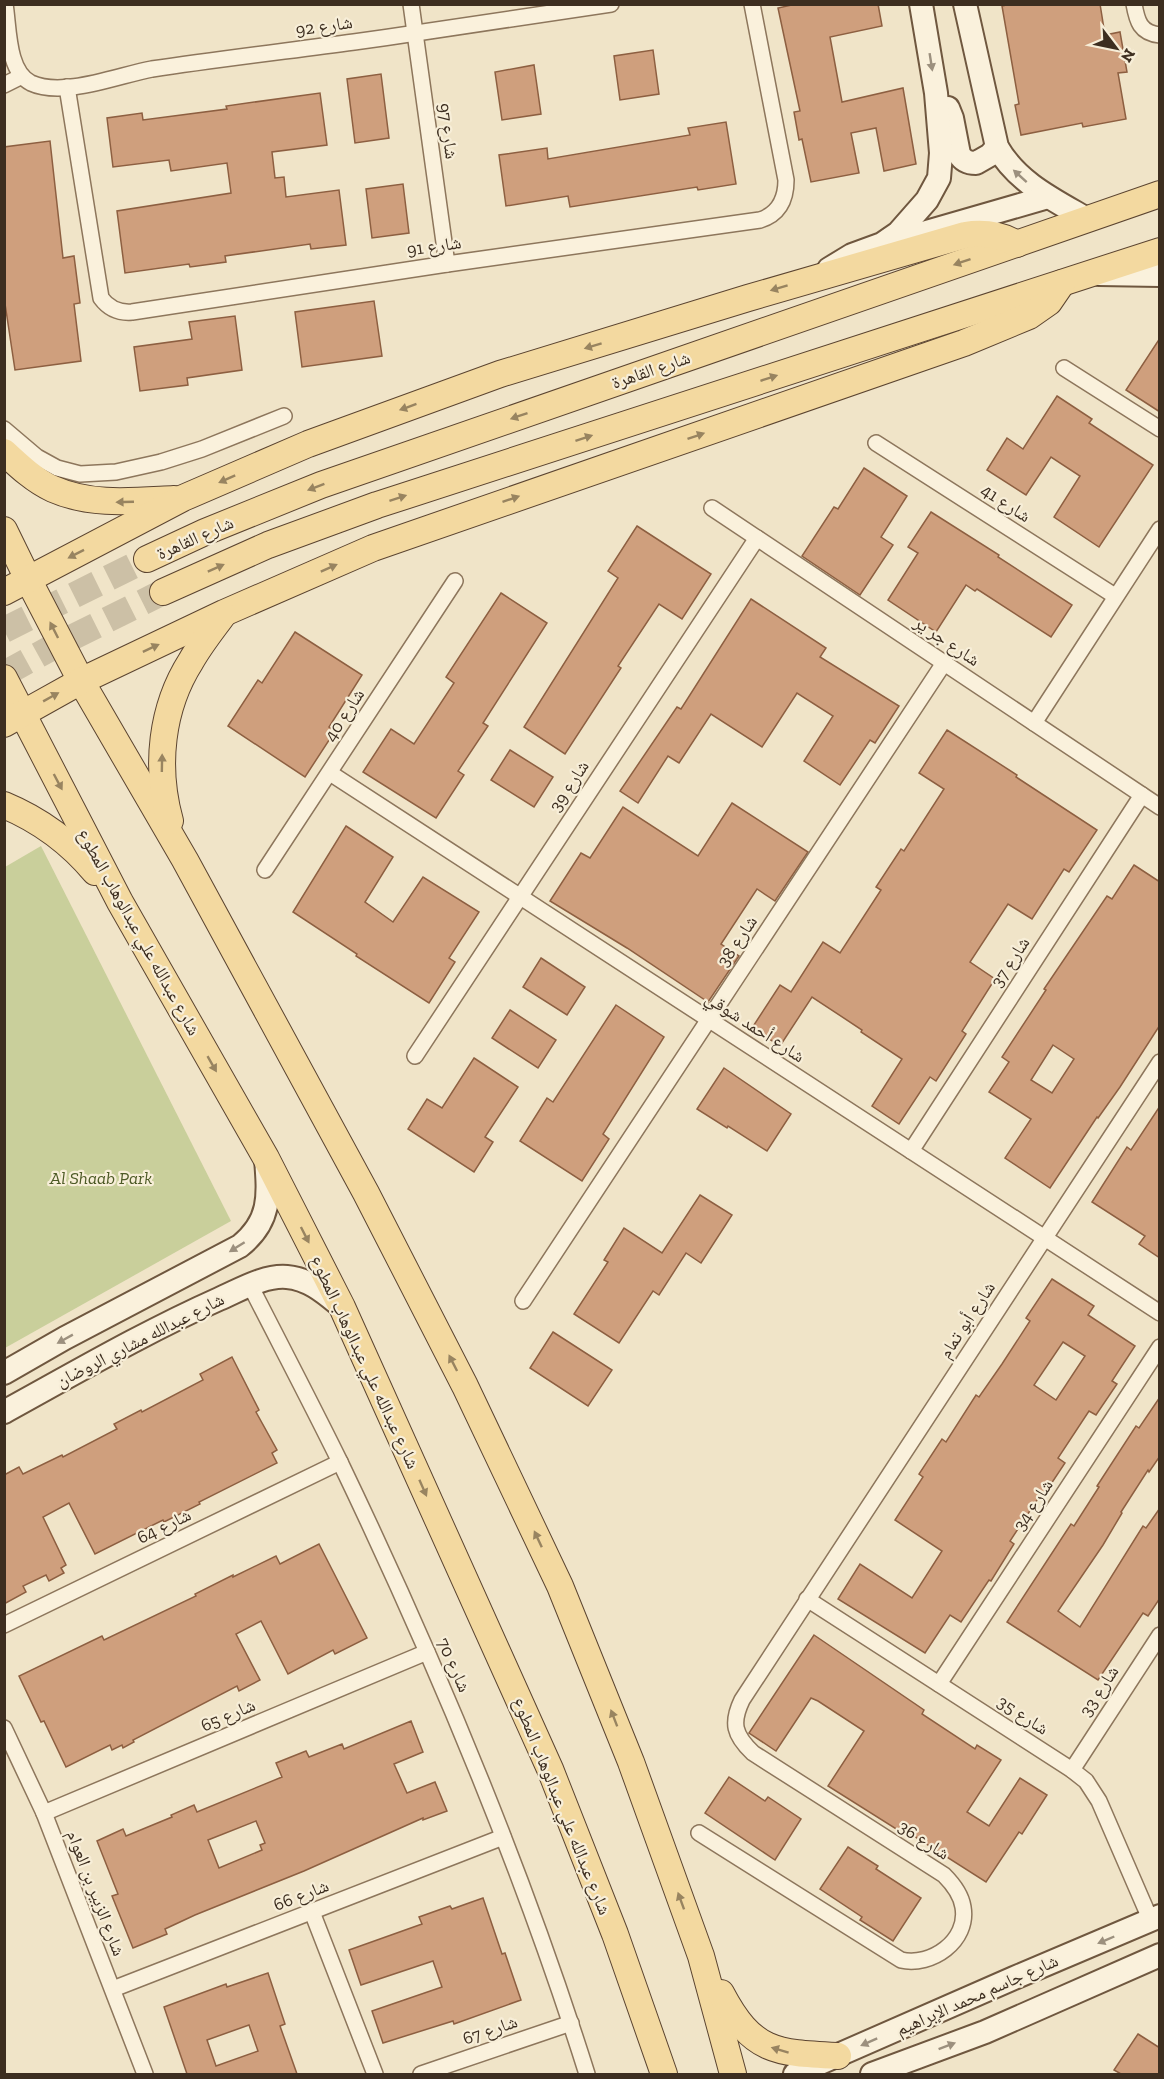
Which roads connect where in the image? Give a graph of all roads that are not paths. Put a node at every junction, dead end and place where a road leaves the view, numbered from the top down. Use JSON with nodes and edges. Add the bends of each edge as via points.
{"nodes":[{"id":1,"x":5,"y":4,"type":"edge"},
{"id":2,"x":411,"y":4,"type":"edge"},
{"id":3,"x":611,"y":4,"type":"edge"},
{"id":4,"x":752,"y":4,"type":"edge"},
{"id":5,"x":921,"y":4,"type":"edge"},
{"id":6,"x":965,"y":4,"type":"edge"},
{"id":7,"x":1134,"y":4,"type":"edge"},
{"id":8,"x":414,"y":34,"type":"junction"},
{"id":9,"x":1154,"y":34,"type":"edge"},
{"id":10,"x":22,"y":76,"type":"junction"},
{"id":11,"x":4,"y":85,"type":"edge"},
{"id":12,"x":67,"y":87,"type":"junction"},
{"id":13,"x":936,"y":93,"type":"junction"},
{"id":14,"x":996,"y":147,"type":"junction"},
{"id":15,"x":1160,"y":194,"type":"edge"},
{"id":16,"x":1048,"y":197,"type":"junction"},
{"id":17,"x":1087,"y":219,"type":"junction"},
{"id":18,"x":891,"y":239,"type":"junction"},
{"id":19,"x":1017,"y":244,"type":"junction"},
{"id":20,"x":1160,"y":251,"type":"edge"},
{"id":21,"x":447,"y":264,"type":"junction"},
{"id":22,"x":1091,"y":273,"type":"junction"},
{"id":23,"x":1160,"y":276,"type":"edge"},
{"id":24,"x":817,"y":277,"type":"junction"},
{"id":25,"x":1062,"y":283,"type":"junction"},
{"id":26,"x":1064,"y":368,"type":"dead end"},
{"id":27,"x":284,"y":416,"type":"dead end"},
{"id":28,"x":4,"y":429,"type":"edge"},
{"id":29,"x":1160,"y":429,"type":"edge"},
{"id":30,"x":876,"y":443,"type":"dead end"},
{"id":31,"x":4,"y":452,"type":"edge"},
{"id":32,"x":183,"y":498,"type":"junction"},
{"id":33,"x":712,"y":508,"type":"dead end"},
{"id":34,"x":1160,"y":529,"type":"edge"},
{"id":35,"x":4,"y":530,"type":"edge"},
{"id":36,"x":757,"y":538,"type":"junction"},
{"id":37,"x":147,"y":559,"type":"tunnel mouth"},
{"id":38,"x":28,"y":579,"type":"junction"},
{"id":39,"x":455,"y":581,"type":"dead end"},
{"id":40,"x":4,"y":592,"type":"edge"},
{"id":41,"x":163,"y":592,"type":"tunnel mouth"},
{"id":42,"x":1115,"y":596,"type":"junction"},
{"id":43,"x":224,"y":613,"type":"junction"},
{"id":44,"x":944,"y":663,"type":"junction"},
{"id":45,"x":4,"y":678,"type":"edge"},
{"id":46,"x":81,"y":681,"type":"junction"},
{"id":47,"x":13,"y":719,"type":"edge"},
{"id":48,"x":1034,"y":723,"type":"junction"},
{"id":49,"x":330,"y":773,"type":"junction"},
{"id":50,"x":1142,"y":795,"type":"junction"},
{"id":51,"x":4,"y":805,"type":"edge"},
{"id":52,"x":1160,"y":807,"type":"edge"},
{"id":53,"x":185,"y":860,"type":"junction"},
{"id":54,"x":266,"y":870,"type":"dead end"},
{"id":55,"x":520,"y":897,"type":"junction"},
{"id":56,"x":120,"y":902,"type":"junction"},
{"id":57,"x":708,"y":1019,"type":"junction"},
{"id":58,"x":415,"y":1056,"type":"dead end"},
{"id":59,"x":1160,"y":1062,"type":"edge"},
{"id":60,"x":911,"y":1151,"type":"junction"},
{"id":61,"x":266,"y":1158,"type":"junction"},
{"id":62,"x":1044,"y":1238,"type":"junction"},
{"id":63,"x":250,"y":1285,"type":"junction"},
{"id":64,"x":162,"y":1287,"type":"junction"},
{"id":65,"x":523,"y":1301,"type":"dead end"},
{"id":66,"x":342,"y":1307,"type":"junction"},
{"id":67,"x":1160,"y":1313,"type":"edge"},
{"id":68,"x":171,"y":1320,"type":"junction"},
{"id":69,"x":1160,"y":1347,"type":"edge"},
{"id":70,"x":4,"y":1373,"type":"edge"},
{"id":71,"x":4,"y":1412,"type":"edge"},
{"id":72,"x":340,"y":1462,"type":"junction"},
{"id":73,"x":807,"y":1599,"type":"junction"},
{"id":74,"x":4,"y":1625,"type":"edge"},
{"id":75,"x":1160,"y":1635,"type":"edge"},
{"id":76,"x":427,"y":1652,"type":"junction"},
{"id":77,"x":939,"y":1684,"type":"junction"},
{"id":78,"x":4,"y":1728,"type":"edge"},
{"id":79,"x":1072,"y":1770,"type":"junction"},
{"id":80,"x":44,"y":1813,"type":"junction"},
{"id":81,"x":699,"y":1833,"type":"dead end"},
{"id":82,"x":503,"y":1837,"type":"junction"},
{"id":83,"x":312,"y":1912,"type":"junction"},
{"id":84,"x":1155,"y":1919,"type":"edge"},
{"id":85,"x":1160,"y":1955,"type":"edge"},
{"id":86,"x":701,"y":1956,"type":"junction"},
{"id":87,"x":1014,"y":1978,"type":"junction"},
{"id":88,"x":113,"y":1989,"type":"junction"},
{"id":89,"x":971,"y":1997,"type":"junction"},
{"id":90,"x":1029,"y":2012,"type":"junction"},
{"id":91,"x":571,"y":2023,"type":"junction"},
{"id":92,"x":985,"y":2032,"type":"junction"},
{"id":93,"x":838,"y":2056,"type":"junction"},
{"id":94,"x":145,"y":2074,"type":"edge"},
{"id":95,"x":375,"y":2074,"type":"edge"},
{"id":96,"x":421,"y":2074,"type":"edge"},
{"id":97,"x":587,"y":2074,"type":"edge"},
{"id":98,"x":664,"y":2074,"type":"edge"},
{"id":99,"x":733,"y":2074,"type":"edge"},
{"id":100,"x":795,"y":2074,"type":"edge"},
{"id":101,"x":872,"y":2074,"type":"edge"}],
"edges":[{"from":1,"to":10,"type":"street","via":[[14,65]]},
{"from":2,"to":8,"type":"street","name":"شارع 97"},
{"from":3,"to":8,"type":"street","name":"شارع 92"},
{"from":4,"to":21,"type":"street","name":"شارع 91","via":[[786,180],[783,198],[773,214],[760,220]]},
{"from":5,"to":13,"type":"street","one_way":true},
{"from":6,"to":14,"type":"street"},
{"from":7,"to":9,"type":"street","via":[[1138,24]]},
{"from":8,"to":12,"type":"street","name":"شارع 92","via":[[150,70]]},
{"from":8,"to":21,"type":"street","name":"شارع 97"},
{"from":10,"to":11,"type":"street"},
{"from":10,"to":12,"type":"street","name":"شارع 92","via":[[44,86]]},
{"from":12,"to":21,"type":"street","name":"شارع 91","via":[[100,294],[112,309],[132,312]]},
{"from":13,"to":14,"type":"street","via":[[949,111],[962,158],[976,163]]},
{"from":13,"to":18,"type":"street","via":[[939,178],[927,200]]},
{"from":16,"to":14,"type":"street","one_way":true,"via":[[1005,162]]},
{"from":15,"to":17,"type":"main road","name":"شارع القاهرة"},
{"from":16,"to":17,"type":"street"},
{"from":16,"to":18,"type":"street"},
{"from":17,"to":19,"type":"main road","name":"شارع القاهرة"},
{"from":18,"to":24,"type":"street","via":[[852,255]]},
{"from":19,"to":24,"type":"main road","via":[[998,236],[965,235]]},
{"from":19,"to":37,"type":"main road","name":"شارع القاهرة","one_way":true,"via":[[321,485]]},
{"from":20,"to":22,"type":"main road","name":"شارع القاهرة"},
{"from":22,"to":23,"type":"street"},
{"from":22,"to":25,"type":"main road","name":"شارع القاهرة"},
{"from":24,"to":32,"type":"main road","one_way":true,"via":[[500,374],[308,444]]},
{"from":41,"to":25,"type":"main road","name":"شارع القاهرة","one_way":true,"via":[[268,545],[367,509]]},
{"from":43,"to":25,"type":"main road","one_way":true,"via":[[373,548],[964,343],[1029,316],[1048,302]]},
{"from":26,"to":29,"type":"street"},
{"from":27,"to":28,"type":"street","via":[[160,462],[81,474],[57,468],[37,457]]},
{"from":30,"to":42,"type":"street","name":"شارع 41"},
{"from":32,"to":31,"type":"main road","one_way":true,"via":[[118,502],[76,496],[34,478]]},
{"from":32,"to":38,"type":"main road","one_way":true},
{"from":33,"to":36,"type":"street","name":"شارع جر ير"},
{"from":34,"to":42,"type":"street"},
{"from":35,"to":38,"type":"main road"},
{"from":36,"to":44,"type":"street","name":"شارع جر ير"},
{"from":36,"to":55,"type":"street","name":"شارع 39"},
{"from":38,"to":40,"type":"main road"},
{"from":46,"to":38,"type":"main road","one_way":true},
{"from":39,"to":49,"type":"street","name":"شارع 40"},
{"from":42,"to":48,"type":"street"},
{"from":46,"to":43,"type":"main road","one_way":true},
{"from":53,"to":43,"type":"main road","one_way":true,"via":[[165,804],[162,745],[177,688],[190,661]]},
{"from":44,"to":48,"type":"street","name":"شارع جر ير"},
{"from":44,"to":57,"type":"street","name":"شارع 38"},
{"from":45,"to":47,"type":"main road","name":"شارع عبدالله علي عبدالوهاب المطوع"},
{"from":47,"to":46,"type":"main road","one_way":true},
{"from":46,"to":53,"type":"main road"},
{"from":47,"to":56,"type":"main road","name":"شارع عبدالله علي عبدالوهاب المطوع","one_way":true},
{"from":48,"to":50,"type":"street","name":"شارع جر ير"},
{"from":49,"to":54,"type":"street","name":"شارع 40"},
{"from":49,"to":55,"type":"street","name":"شارع أحمد شوقي"},
{"from":50,"to":52,"type":"street","name":"شارع جر ير"},
{"from":50,"to":60,"type":"street","name":"شارع 37"},
{"from":51,"to":56,"type":"main road","via":[[65,841]]},
{"from":86,"to":53,"type":"main road","one_way":true,"via":[[622,1739],[560,1586],[465,1386],[366,1193]]},
{"from":55,"to":57,"type":"street","name":"شارع أحمد شوقي"},
{"from":55,"to":58,"type":"street","name":"شارع 39"},
{"from":56,"to":61,"type":"main road","name":"شارع عبدالله علي عبدالوهاب المطوع","one_way":true},
{"from":57,"to":60,"type":"street","name":"شارع أحمد شوقي"},
{"from":57,"to":65,"type":"street","name":"شارع 38"},
{"from":59,"to":62,"type":"street","name":"شارع أبو تمام"},
{"from":60,"to":62,"type":"street","name":"شارع أحمد شوقي"},
{"from":61,"to":64,"type":"street","name":"شارع عبدالله مشاري الروضان","one_way":true,"via":[[268,1199],[256,1230],[240,1246]]},
{"from":61,"to":66,"type":"main road","name":"شارع عبدالله علي عبدالوهاب المطوع","one_way":true},
{"from":62,"to":67,"type":"street","name":"شارع أحمد شوقي"},
{"from":62,"to":73,"type":"street","name":"شارع أبو تمام"},
{"from":63,"to":66,"type":"street","name":"شارع عبدالله مشاري الروضان","via":[[274,1277],[300,1279]]},
{"from":63,"to":68,"type":"street","name":"شارع عبدالله مشاري الروضان"},
{"from":63,"to":72,"type":"street","name":"شارع 70"},
{"from":64,"to":68,"type":"street","via":[[175,1301]]},
{"from":64,"to":70,"type":"street","name":"شارع عبدالله مشاري الروضان","one_way":true},
{"from":66,"to":98,"type":"main road","name":"شارع عبدالله علي عبدالوهاب المطوع","one_way":true,"via":[[550,1769],[615,1934]]},
{"from":68,"to":71,"type":"street","name":"شارع عبدالله مشاري الروضان"},
{"from":69,"to":77,"type":"street","name":"شارع 34"},
{"from":72,"to":74,"type":"street","name":"شارع 64"},
{"from":72,"to":76,"type":"street","name":"شارع 70"},
{"from":73,"to":77,"type":"street","name":"شارع 35"},
{"from":73,"to":81,"type":"street","name":"شارع 36","via":[[736,1712],[740,1738],[759,1757],[944,1875],[960,1894],[961,1926],[951,1944],[934,1958],[912,1963],[901,1960]]},
{"from":75,"to":79,"type":"street","name":"شارع 33"},
{"from":76,"to":80,"type":"street","name":"شارع 65"},
{"from":76,"to":82,"type":"street","name":"شارع 70"},
{"from":77,"to":79,"type":"street","name":"شارع 35"},
{"from":78,"to":80,"type":"street","name":"شارع الزبير بن العوام"},
{"from":79,"to":84,"type":"street","name":"شارع 35","via":[[1086,1781],[1099,1801]]},
{"from":80,"to":88,"type":"street","name":"شارع الزبير بن العوام"},
{"from":82,"to":83,"type":"street","name":"شارع 66"},
{"from":82,"to":91,"type":"street","name":"شارع 70"},
{"from":83,"to":88,"type":"street","name":"شارع 66"},
{"from":83,"to":95,"type":"street"},
{"from":84,"to":87,"type":"street","name":"شارع جاسم محمد الإبراهيم","one_way":true},
{"from":85,"to":90,"type":"street","name":"شارع جاسم محمد الإبراهيم"},
{"from":93,"to":86,"type":"main road","one_way":true,"via":[[784,2052],[756,2040],[733,2016]]},
{"from":86,"to":99,"type":"main road"},
{"from":87,"to":89,"type":"street","name":"شارع جاسم محمد الإبراهيم"},
{"from":87,"to":90,"type":"street","via":[[1013,1999]]},
{"from":88,"to":94,"type":"street","name":"شارع الزبير بن العوام"},
{"from":89,"to":92,"type":"street","via":[[986,2011]]},
{"from":89,"to":93,"type":"street","name":"شارع جاسم محمد الإبراهيم","one_way":true},
{"from":90,"to":92,"type":"street","name":"شارع جاسم محمد الإبراهيم"},
{"from":91,"to":96,"type":"street","name":"شارع 67"},
{"from":91,"to":97,"type":"street","name":"شارع 70"},
{"from":101,"to":92,"type":"street","name":"شارع جاسم محمد الإبراهيم","one_way":true},
{"from":93,"to":100,"type":"street","name":"شارع جاسم محمد الإبراهيم"}]}
